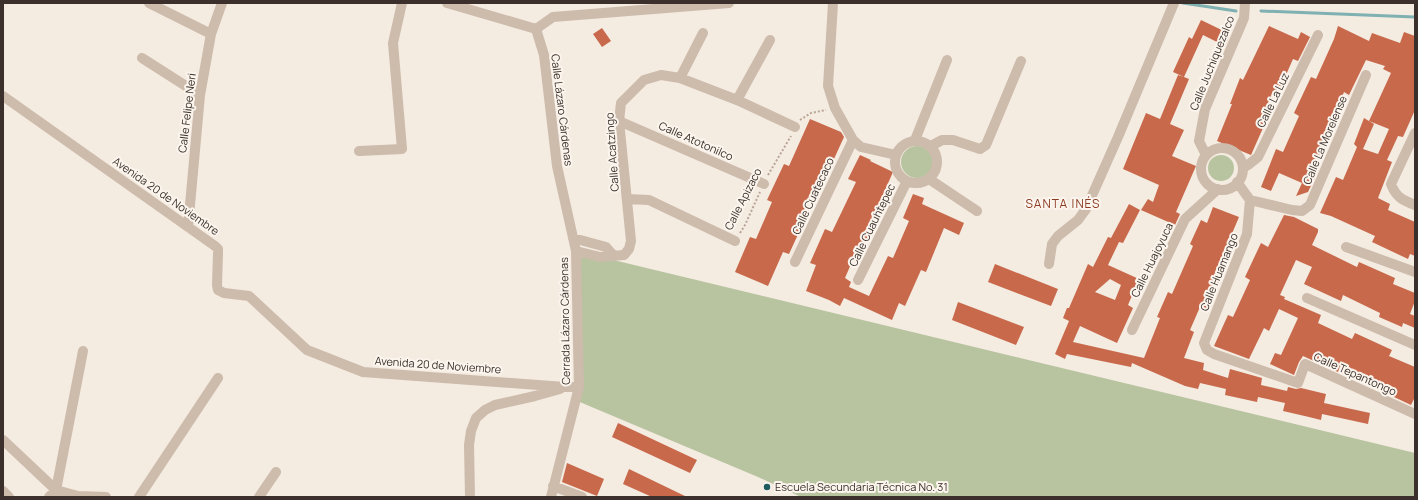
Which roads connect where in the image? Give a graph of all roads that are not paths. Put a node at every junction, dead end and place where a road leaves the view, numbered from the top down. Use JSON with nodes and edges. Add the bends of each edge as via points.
{"nodes":[{"id":1,"x":149,"y":3,"type":"edge"},
{"id":2,"x":222,"y":3,"type":"edge"},
{"id":3,"x":402,"y":3,"type":"edge"},
{"id":4,"x":447,"y":3,"type":"edge"},
{"id":5,"x":728,"y":3,"type":"edge"},
{"id":6,"x":833,"y":3,"type":"edge"},
{"id":7,"x":1174,"y":3,"type":"edge"},
{"id":8,"x":1246,"y":3,"type":"edge"},
{"id":9,"x":536,"y":29,"type":"junction"},
{"id":10,"x":703,"y":32,"type":"dead end"},
{"id":11,"x":211,"y":34,"type":"junction"},
{"id":12,"x":1318,"y":35,"type":"dead end"},
{"id":13,"x":770,"y":40,"type":"dead end"},
{"id":14,"x":142,"y":58,"type":"dead end"},
{"id":15,"x":947,"y":60,"type":"dead end"},
{"id":16,"x":1021,"y":61,"type":"dead end"},
{"id":17,"x":1366,"y":75,"type":"dead end"},
{"id":18,"x":680,"y":78,"type":"junction"},
{"id":19,"x":200,"y":95,"type":"junction"},
{"id":20,"x":3,"y":96,"type":"edge"},
{"id":21,"x":737,"y":100,"type":"junction"},
{"id":22,"x":619,"y":121,"type":"junction"},
{"id":23,"x":795,"y":127,"type":"road end"},
{"id":24,"x":1415,"y":133,"type":"edge"},
{"id":25,"x":853,"y":140,"type":"junction"},
{"id":26,"x":915,"y":140,"type":"junction"},
{"id":27,"x":931,"y":146,"type":"junction"},
{"id":28,"x":359,"y":151,"type":"dead end"},
{"id":29,"x":1206,"y":155,"type":"junction"},
{"id":30,"x":896,"y":156,"type":"junction"},
{"id":31,"x":1243,"y":168,"type":"junction"},
{"id":32,"x":929,"y":179,"type":"junction"},
{"id":33,"x":907,"y":181,"type":"junction"},
{"id":34,"x":1238,"y":182,"type":"junction"},
{"id":35,"x":764,"y":184,"type":"road end"},
{"id":36,"x":1218,"y":189,"type":"junction"},
{"id":37,"x":627,"y":200,"type":"junction"},
{"id":38,"x":1250,"y":200,"type":"junction"},
{"id":39,"x":1415,"y":205,"type":"edge"},
{"id":40,"x":978,"y":211,"type":"dead end"},
{"id":41,"x":188,"y":227,"type":"junction"},
{"id":42,"x":573,"y":238,"type":"junction"},
{"id":43,"x":735,"y":241,"type":"road end"},
{"id":44,"x":1346,"y":247,"type":"dead end"},
{"id":45,"x":576,"y":251,"type":"junction"},
{"id":46,"x":614,"y":256,"type":"junction"},
{"id":47,"x":795,"y":262,"type":"dead end"},
{"id":48,"x":1049,"y":264,"type":"dead end"},
{"id":49,"x":1415,"y":272,"type":"edge"},
{"id":50,"x":858,"y":280,"type":"dead end"},
{"id":51,"x":1307,"y":298,"type":"dead end"},
{"id":52,"x":1132,"y":330,"type":"dead end"},
{"id":53,"x":1415,"y":345,"type":"edge"},
{"id":54,"x":1207,"y":350,"type":"joint"},
{"id":55,"x":83,"y":351,"type":"dead end"},
{"id":56,"x":218,"y":378,"type":"dead end"},
{"id":57,"x":579,"y":386,"type":"junction"},
{"id":58,"x":565,"y":387,"type":"junction"},
{"id":59,"x":1415,"y":414,"type":"edge"},
{"id":60,"x":3,"y":440,"type":"edge"},
{"id":61,"x":276,"y":472,"type":"dead end"},
{"id":62,"x":553,"y":486,"type":"junction"},
{"id":63,"x":3,"y":491,"type":"edge"},
{"id":64,"x":52,"y":494,"type":"edge"},
{"id":65,"x":9,"y":497,"type":"edge"},
{"id":66,"x":106,"y":497,"type":"edge"},
{"id":67,"x":139,"y":497,"type":"edge"},
{"id":68,"x":259,"y":497,"type":"edge"},
{"id":69,"x":470,"y":497,"type":"edge"},
{"id":70,"x":550,"y":497,"type":"edge"},
{"id":71,"x":582,"y":497,"type":"edge"}],
"edges":[{"from":1,"to":11,"type":"street"},
{"from":2,"to":11,"type":"street","name":"Calle Felipe Neri"},
{"from":3,"to":28,"type":"street","via":[[393,43],[402,149]]},
{"from":4,"to":9,"type":"street"},
{"from":5,"to":9,"type":"street","via":[[553,17]]},
{"from":6,"to":25,"type":"street","via":[[828,86],[835,108]]},
{"from":7,"to":48,"type":"street","via":[[1086,209],[1052,244]]},
{"from":8,"to":29,"type":"street","name":"Calle Juchiquezalco","via":[[1244,18],[1205,109],[1199,141]]},
{"from":9,"to":42,"type":"street","name":"Calle Lázaro Cárdenas","via":[[544,55],[557,166]]},
{"from":10,"to":18,"type":"street"},
{"from":11,"to":19,"type":"street","name":"Calle Felipe Neri"},
{"from":12,"to":31,"type":"street","name":"Calle La Luz","via":[[1258,157]]},
{"from":13,"to":21,"type":"street"},
{"from":14,"to":19,"type":"street"},
{"from":15,"to":26,"type":"street"},
{"from":16,"to":27,"type":"street","via":[[986,145],[980,149],[953,140],[942,140]]},
{"from":17,"to":38,"type":"street","name":"Calle La Morelense","via":[[1310,205],[1302,211]]},
{"from":18,"to":21,"type":"street","name":"Calle Acatzingo"},
{"from":18,"to":22,"type":"street","name":"Calle Acatzingo","via":[[661,75],[644,80],[620,102]]},
{"from":19,"to":41,"type":"street","name":"Calle Felipe Neri"},
{"from":20,"to":41,"type":"street","name":"Avenida 20 de Noviembre"},
{"from":21,"to":23,"type":"street","name":"Calle Acatzingo"},
{"from":22,"to":35,"type":"street","name":"Calle Atotonilco"},
{"from":22,"to":37,"type":"street","name":"Calle Acatzingo"},
{"from":24,"to":39,"type":"street","via":[[1392,184],[1395,193],[1406,202]]},
{"from":25,"to":30,"type":"street","via":[[861,147]]},
{"from":25,"to":47,"type":"street","name":"Calle Cuatecaco"},
{"from":26,"to":27,"type":"street"},
{"from":26,"to":30,"type":"street","via":[[903,145]]},
{"from":27,"to":32,"type":"street","via":[[938,162],[936,172]]},
{"from":29,"to":31,"type":"street","via":[[1214,149],[1227,148],[1238,156]]},
{"from":29,"to":36,"type":"street","via":[[1201,164],[1202,177],[1212,188]]},
{"from":30,"to":33,"type":"street","via":[[897,170]]},
{"from":31,"to":34,"type":"street"},
{"from":32,"to":33,"type":"street","via":[[918,183]]},
{"from":32,"to":40,"type":"street"},
{"from":33,"to":50,"type":"street","name":"Calle Cuauhtepec"},
{"from":34,"to":36,"type":"street","via":[[1227,189]]},
{"from":34,"to":38,"type":"street"},
{"from":36,"to":52,"type":"street","name":"Calle Huajoyuca","via":[[1185,219]]},
{"from":37,"to":43,"type":"street","name":"Calle Apizaco","via":[[648,200]]},
{"from":37,"to":46,"type":"street","name":"Calle Acatzingo","via":[[631,241],[624,255]]},
{"from":38,"to":54,"type":"street","name":"Calle Huamango","via":[[1247,234],[1204,343]]},
{"from":41,"to":58,"type":"street","name":"Avenida 20 de Noviembre","via":[[218,249],[218,290],[224,294],[249,296],[307,350],[363,372]]},
{"from":42,"to":45,"type":"street","name":"Cerrada Lázaro Cárdenas"},
{"from":42,"to":46,"type":"street","via":[[606,247]]},
{"from":44,"to":49,"type":"street"},
{"from":45,"to":46,"type":"street","via":[[600,258]]},
{"from":45,"to":57,"type":"street","name":"Cerrada Lázaro Cárdenas"},
{"from":51,"to":53,"type":"street"},
{"from":54,"to":59,"type":"street","name":"Calle Tepantongo","via":[[1298,383],[1305,364]]},
{"from":55,"to":64,"type":"street"},
{"from":56,"to":67,"type":"street"},
{"from":57,"to":58,"type":"street","name":"Avenida 20 de Noviembre"},
{"from":57,"to":62,"type":"street","name":"Cerrada Lázaro Cárdenas"},
{"from":58,"to":69,"type":"street","via":[[495,405],[476,418],[468,445]]},
{"from":60,"to":64,"type":"street"},
{"from":61,"to":68,"type":"street"},
{"from":62,"to":70,"type":"street","name":"Cerrada Lázaro Cárdenas"},
{"from":62,"to":71,"type":"street"},
{"from":63,"to":65,"type":"street"},
{"from":64,"to":66,"type":"street"}]}
